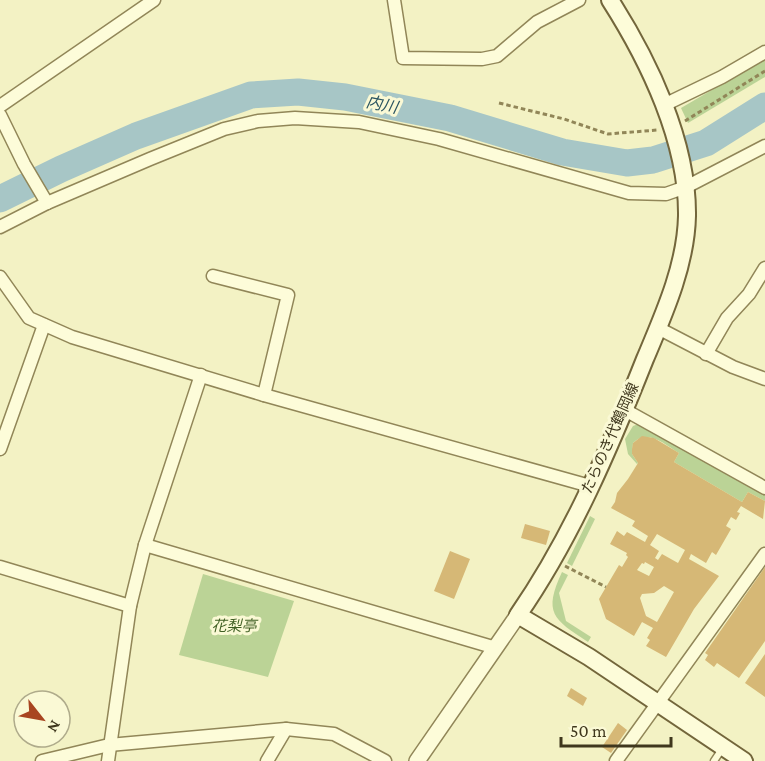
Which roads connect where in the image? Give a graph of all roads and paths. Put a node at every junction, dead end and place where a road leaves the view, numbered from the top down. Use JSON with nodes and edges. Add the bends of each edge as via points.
{"nodes":[{"id":1,"x":154,"y":0,"type":"edge"},
{"id":2,"x":394,"y":0,"type":"edge"},
{"id":3,"x":579,"y":0,"type":"edge"},
{"id":4,"x":610,"y":0,"type":"edge"},
{"id":5,"x":765,"y":52,"type":"edge"},
{"id":6,"x":765,"y":71,"type":"edge"},
{"id":7,"x":499,"y":103,"type":"dead end"},
{"id":8,"x":0,"y":106,"type":"edge"},
{"id":9,"x":0,"y":115,"type":"edge"},
{"id":10,"x":669,"y":118,"type":"junction"},
{"id":11,"x":765,"y":146,"type":"edge"},
{"id":12,"x":685,"y":180,"type":"junction"},
{"id":13,"x":46,"y":203,"type":"junction"},
{"id":14,"x":0,"y":228,"type":"edge"},
{"id":15,"x":765,"y":268,"type":"edge"},
{"id":16,"x":213,"y":276,"type":"dead end"},
{"id":17,"x":0,"y":278,"type":"edge"},
{"id":18,"x":44,"y":325,"type":"junction"},
{"id":19,"x":658,"y":328,"type":"junction"},
{"id":20,"x":706,"y":354,"type":"junction"},
{"id":21,"x":201,"y":375,"type":"junction"},
{"id":22,"x":765,"y":379,"type":"edge"},
{"id":23,"x":264,"y":395,"type":"junction"},
{"id":24,"x":625,"y":410,"type":"junction"},
{"id":25,"x":0,"y":449,"type":"edge"},
{"id":26,"x":590,"y":486,"type":"junction"},
{"id":27,"x":765,"y":488,"type":"edge"},
{"id":28,"x":145,"y":545,"type":"junction"},
{"id":29,"x":765,"y":554,"type":"edge"},
{"id":30,"x":562,"y":565,"type":"dead end"},
{"id":31,"x":0,"y":567,"type":"edge"},
{"id":32,"x":606,"y":587,"type":"dead end"},
{"id":33,"x":130,"y":606,"type":"junction"},
{"id":34,"x":518,"y":615,"type":"junction"},
{"id":35,"x":496,"y":648,"type":"junction"},
{"id":36,"x":659,"y":703,"type":"junction"},
{"id":37,"x":286,"y":729,"type":"junction"},
{"id":38,"x":109,"y":745,"type":"junction"},
{"id":39,"x":719,"y":754,"type":"edge"},
{"id":40,"x":42,"y":761,"type":"edge"},
{"id":41,"x":108,"y":761,"type":"edge"},
{"id":42,"x":267,"y":761,"type":"edge"},
{"id":43,"x":384,"y":761,"type":"edge"},
{"id":44,"x":417,"y":761,"type":"edge"},
{"id":45,"x":616,"y":761,"type":"edge"},
{"id":46,"x":744,"y":761,"type":"edge"}],
"edges":[{"from":1,"to":8,"type":"street"},
{"from":2,"to":3,"type":"street","via":[[403,58],[482,59],[497,56],[537,22]]},
{"from":4,"to":10,"type":"main road","name":"たらのき代鶴岡線","via":[[638,48]]},
{"from":5,"to":10,"type":"street","via":[[722,77]]},
{"from":6,"to":10,"type":"path"},
{"from":7,"to":10,"type":"path","via":[[608,134]]},
{"from":9,"to":13,"type":"street"},
{"from":10,"to":12,"type":"main road","name":"たらのき代鶴岡線"},
{"from":11,"to":12,"type":"street"},
{"from":12,"to":13,"type":"street","via":[[666,194],[629,193],[439,139],[358,122],[296,118],[224,129]]},
{"from":12,"to":19,"type":"main road","name":"たらのき代鶴岡線","via":[[684,246]]},
{"from":13,"to":14,"type":"street"},
{"from":15,"to":20,"type":"street","via":[[727,318]]},
{"from":16,"to":23,"type":"street","via":[[288,295]]},
{"from":17,"to":18,"type":"street","via":[[30,318]]},
{"from":18,"to":21,"type":"street"},
{"from":18,"to":25,"type":"street"},
{"from":19,"to":20,"type":"street"},
{"from":19,"to":24,"type":"main road","name":"たらのき代鶴岡線"},
{"from":20,"to":22,"type":"street"},
{"from":21,"to":23,"type":"street"},
{"from":21,"to":28,"type":"street"},
{"from":23,"to":26,"type":"street"},
{"from":24,"to":26,"type":"main road","name":"たらのき代鶴岡線"},
{"from":24,"to":27,"type":"street"},
{"from":26,"to":34,"type":"main road","name":"たらのき代鶴岡線","via":[[545,576]]},
{"from":28,"to":33,"type":"street"},
{"from":28,"to":35,"type":"street"},
{"from":29,"to":36,"type":"street"},
{"from":30,"to":32,"type":"path"},
{"from":31,"to":33,"type":"street"},
{"from":33,"to":38,"type":"street"},
{"from":34,"to":35,"type":"street"},
{"from":34,"to":36,"type":"main road"},
{"from":35,"to":44,"type":"street"},
{"from":36,"to":39,"type":"main road"},
{"from":36,"to":45,"type":"street"},
{"from":37,"to":38,"type":"street"},
{"from":37,"to":42,"type":"street"},
{"from":37,"to":43,"type":"street","via":[[334,734]]},
{"from":38,"to":40,"type":"street"},
{"from":38,"to":41,"type":"street"},
{"from":39,"to":46,"type":"main road"}]}
